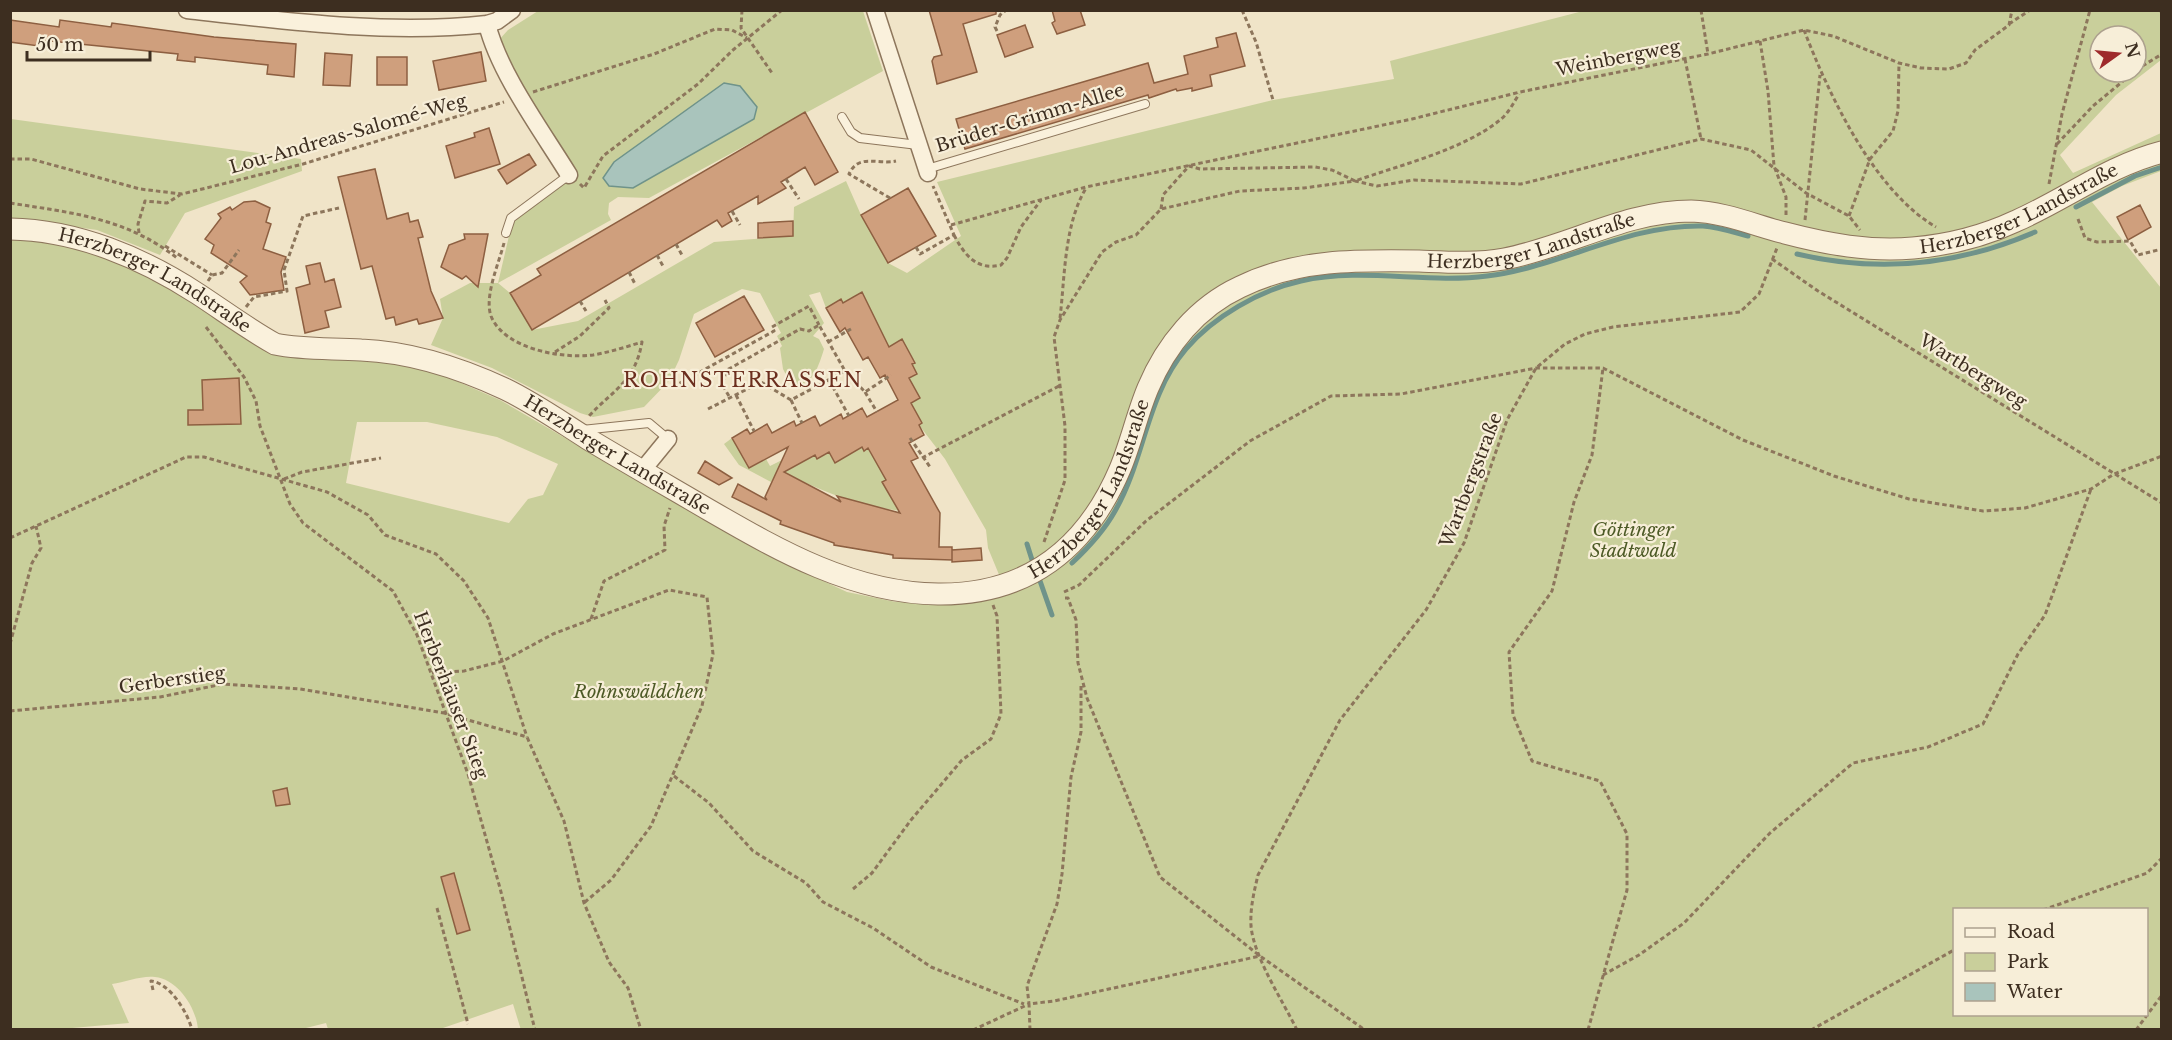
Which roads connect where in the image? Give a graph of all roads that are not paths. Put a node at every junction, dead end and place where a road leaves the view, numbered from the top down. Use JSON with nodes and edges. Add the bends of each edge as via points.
{"nodes":[{"id":1,"x":187,"y":10,"type":"edge"},
{"id":2,"x":512,"y":10,"type":"edge"},
{"id":3,"x":875,"y":10,"type":"edge"},
{"id":4,"x":207,"y":12,"type":"edge"},
{"id":5,"x":487,"y":24,"type":"junction"},
{"id":6,"x":1145,"y":104,"type":"dead end"},
{"id":7,"x":842,"y":117,"type":"dead end"},
{"id":8,"x":918,"y":145,"type":"junction"},
{"id":9,"x":2162,"y":152,"type":"edge"},
{"id":10,"x":928,"y":171,"type":"joint"},
{"id":11,"x":569,"y":175,"type":"joint"},
{"id":12,"x":10,"y":229,"type":"edge"},
{"id":13,"x":506,"y":233,"type":"road end"},
{"id":14,"x":576,"y":431,"type":"junction"},
{"id":15,"x":668,"y":438,"type":"joint"},
{"id":16,"x":641,"y":472,"type":"junction"}],
"edges":[{"from":1,"to":4,"type":"street"},
{"from":2,"to":5,"type":"street"},
{"from":3,"to":8,"type":"street","name":"Brüder-Grimm-Allee"},
{"from":4,"to":5,"type":"street","via":[[349,25]]},
{"from":5,"to":11,"type":"street","via":[[521,96]]},
{"from":6,"to":10,"type":"lane","name":"Brüder-Grimm-Allee"},
{"from":7,"to":8,"type":"lane","via":[[860,138]]},
{"from":8,"to":10,"type":"street","name":"Brüder-Grimm-Allee"},
{"from":9,"to":16,"type":"street","name":"Herzberger Landstraße","via":[[2135,159],[2018,221],[1960,241],[1914,248],[1876,250],[1826,243],[1730,216],[1696,211],[1633,218],[1536,252],[1499,260],[1342,261],[1275,272],[1207,306],[1172,343],[1148,386],[1105,502],[1079,536],[1039,570],[988,589],[923,593],[854,581],[771,546]]},
{"from":11,"to":13,"type":"lane","via":[[511,218]]},
{"from":12,"to":14,"type":"street","name":"Herzberger Landstraße","via":[[70,238],[152,266],[275,344],[297,349],[364,350],[419,357],[506,390]]},
{"from":14,"to":15,"type":"lane","via":[[649,423]]},
{"from":14,"to":16,"type":"street","name":"Herzberger Landstraße"},
{"from":15,"to":16,"type":"street"}]}
